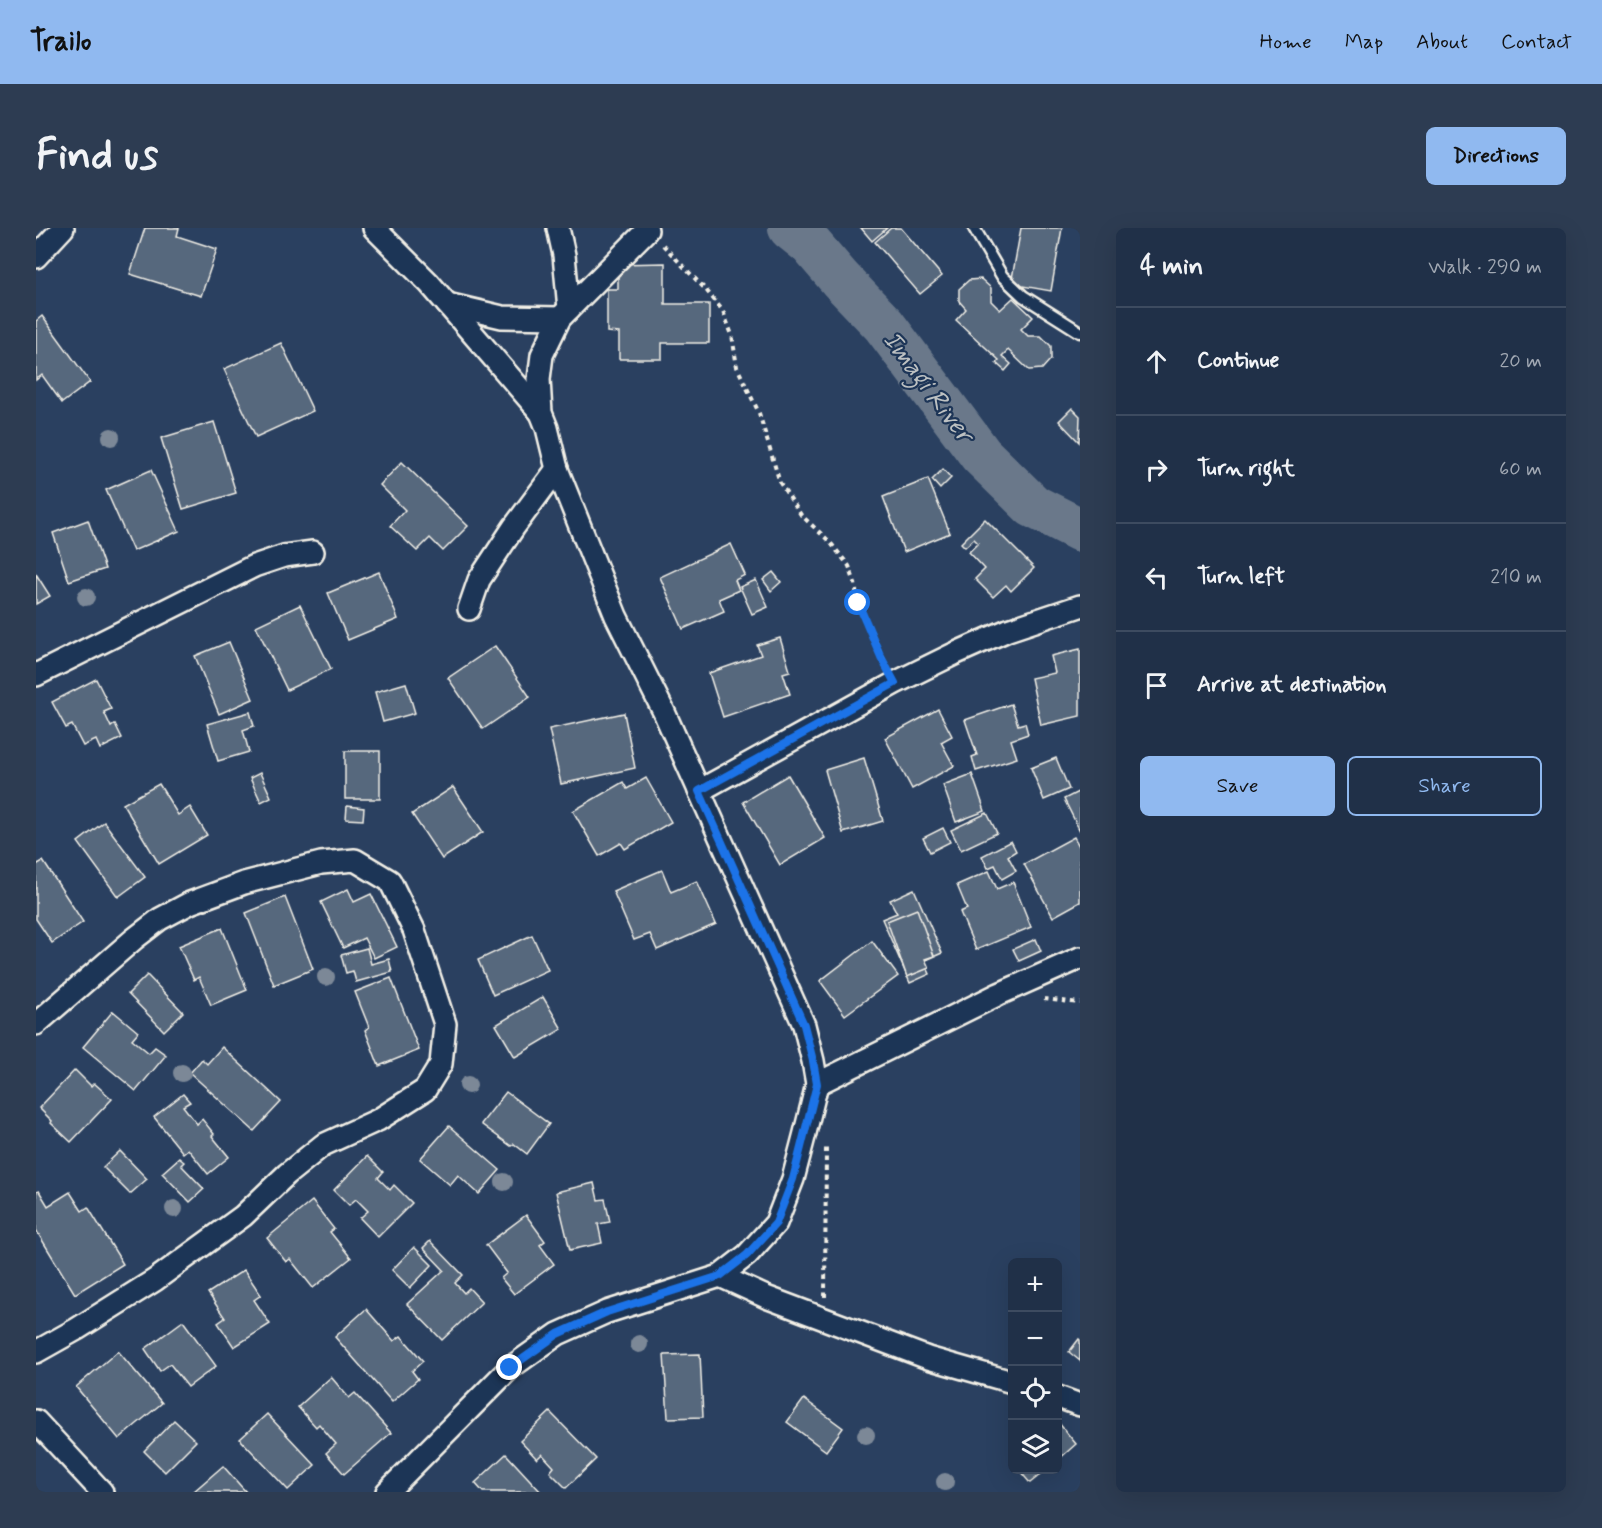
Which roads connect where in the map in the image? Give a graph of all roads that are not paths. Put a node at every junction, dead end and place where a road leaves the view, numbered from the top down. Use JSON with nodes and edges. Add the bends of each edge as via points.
{"nodes":[{"id":1,"x":63,"y":228,"type":"edge"},
{"id":2,"x":374,"y":228,"type":"edge"},
{"id":3,"x":558,"y":228,"type":"edge"},
{"id":4,"x":974,"y":228,"type":"edge"},
{"id":5,"x":647,"y":230,"type":"road end"},
{"id":6,"x":36,"y":257,"type":"edge"},
{"id":7,"x":447,"y":304,"type":"junction"},
{"id":8,"x":564,"y":314,"type":"junction"},
{"id":9,"x":1080,"y":332,"type":"edge"},
{"id":10,"x":541,"y":413,"type":"junction"},
{"id":11,"x":557,"y":469,"type":"junction"},
{"id":12,"x":313,"y":552,"type":"dead end"},
{"id":13,"x":1080,"y":606,"type":"edge"},
{"id":14,"x":470,"y":609,"type":"dead end"},
{"id":15,"x":36,"y":675,"type":"edge"},
{"id":16,"x":699,"y":791,"type":"junction"},
{"id":17,"x":1080,"y":958,"type":"edge"},
{"id":18,"x":36,"y":1024,"type":"edge"},
{"id":19,"x":817,"y":1084,"type":"junction"},
{"id":20,"x":720,"y":1276,"type":"junction"},
{"id":21,"x":36,"y":1352,"type":"edge"},
{"id":22,"x":1008,"y":1381,"type":"edge"},
{"id":23,"x":1062,"y":1398,"type":"edge"},
{"id":24,"x":1080,"y":1405,"type":"edge"},
{"id":25,"x":36,"y":1421,"type":"edge"},
{"id":26,"x":102,"y":1492,"type":"edge"},
{"id":27,"x":387,"y":1492,"type":"edge"}],
"edges":[{"from":1,"to":6,"type":"street"},
{"from":2,"to":7,"type":"street"},
{"from":3,"to":8,"type":"street","via":[[564,255]]},
{"from":4,"to":9,"type":"lane","via":[[1002,276],[1023,296]]},
{"from":5,"to":8,"type":"street"},
{"from":7,"to":8,"type":"street","via":[[502,317]]},
{"from":7,"to":10,"type":"street"},
{"from":8,"to":10,"type":"street","via":[[542,355]]},
{"from":10,"to":11,"type":"street"},
{"from":11,"to":14,"type":"street","via":[[479,580]]},
{"from":11,"to":16,"type":"street","via":[[616,616]]},
{"from":12,"to":15,"type":"street","via":[[254,566]]},
{"from":13,"to":16,"type":"street","via":[[1008,630],[954,654]]},
{"from":16,"to":19,"type":"street","via":[[804,1025]]},
{"from":17,"to":19,"type":"street"},
{"from":18,"to":21,"type":"street","via":[[134,939],[190,903],[299,868],[355,860],[390,881],[414,930],[445,1024],[441,1064],[425,1090],[378,1120],[324,1145],[286,1174],[243,1216],[155,1280]]},
{"from":19,"to":20,"type":"street","via":[[793,1179],[776,1223],[747,1255]]},
{"from":20,"to":22,"type":"street","via":[[928,1358]]},
{"from":20,"to":27,"type":"street","via":[[607,1312],[558,1334],[510,1368]]},
{"from":23,"to":24,"type":"street"},
{"from":25,"to":26,"type":"street"}]}
